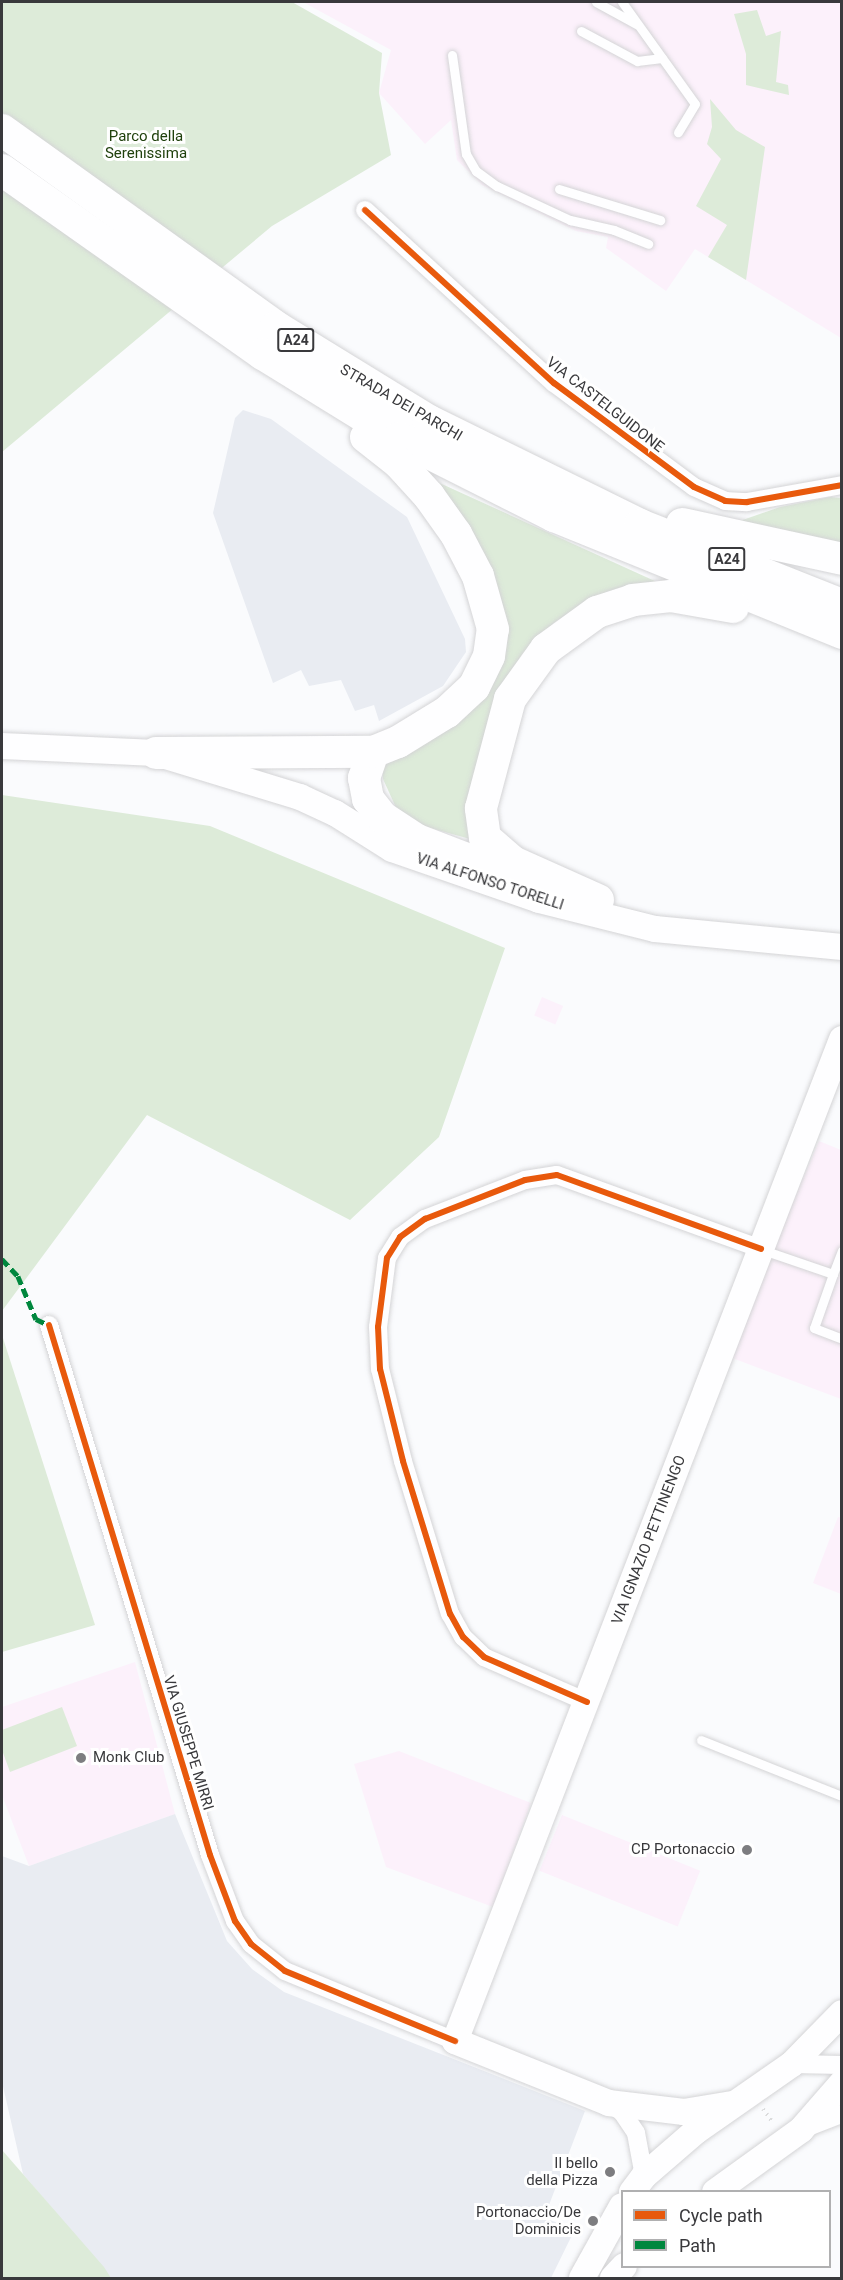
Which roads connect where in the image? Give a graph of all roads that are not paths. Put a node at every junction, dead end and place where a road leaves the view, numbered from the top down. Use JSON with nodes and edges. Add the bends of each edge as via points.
{"nodes":[{"id":1,"x":596,"y":2,"type":"edge"},
{"id":2,"x":622,"y":2,"type":"edge"},
{"id":3,"x":638,"y":25,"type":"junction"},
{"id":4,"x":581,"y":31,"type":"dead end"},
{"id":5,"x":453,"y":55,"type":"dead end"},
{"id":6,"x":662,"y":58,"type":"junction"},
{"id":7,"x":2,"y":130,"type":"edge"},
{"id":8,"x":678,"y":132,"type":"dead end"},
{"id":9,"x":2,"y":170,"type":"edge"},
{"id":10,"x":560,"y":189,"type":"dead end"},
{"id":11,"x":365,"y":210,"type":"dead end"},
{"id":12,"x":660,"y":220,"type":"dead end"},
{"id":13,"x":648,"y":244,"type":"dead end"},
{"id":14,"x":263,"y":354,"type":"junction"},
{"id":15,"x":842,"y":484,"type":"edge"},
{"id":16,"x":613,"y":513,"type":"junction"},
{"id":17,"x":842,"y":559,"type":"edge"},
{"id":18,"x":842,"y":604,"type":"edge"},
{"id":19,"x":842,"y":633,"type":"edge"},
{"id":20,"x":842,"y":640,"type":"edge"},
{"id":21,"x":2,"y":747,"type":"edge"},
{"id":22,"x":374,"y":752,"type":"junction"},
{"id":23,"x":156,"y":753,"type":"junction"},
{"id":24,"x":598,"y":900,"type":"junction"},
{"id":25,"x":842,"y":930,"type":"edge"},
{"id":26,"x":842,"y":947,"type":"edge"},
{"id":27,"x":842,"y":1039,"type":"edge"},
{"id":28,"x":761,"y":1249,"type":"junction"},
{"id":29,"x":842,"y":1251,"type":"edge"},
{"id":30,"x":833,"y":1274,"type":"junction"},
{"id":31,"x":49,"y":1325,"type":"dead end"},
{"id":32,"x":842,"y":1339,"type":"edge"},
{"id":33,"x":586,"y":1702,"type":"junction"},
{"id":34,"x":701,"y":1740,"type":"dead end"},
{"id":35,"x":842,"y":1796,"type":"edge"},
{"id":36,"x":842,"y":2013,"type":"edge"},
{"id":37,"x":455,"y":2041,"type":"junction"},
{"id":38,"x":792,"y":2064,"type":"junction"},
{"id":39,"x":842,"y":2065,"type":"edge"},
{"id":40,"x":842,"y":2084,"type":"edge"},
{"id":41,"x":609,"y":2103,"type":"junction"},
{"id":42,"x":732,"y":2104,"type":"junction"},
{"id":43,"x":842,"y":2114,"type":"edge"},
{"id":44,"x":792,"y":2129,"type":"junction"},
{"id":45,"x":633,"y":2190,"type":"edge"},
{"id":46,"x":634,"y":2190,"type":"edge"},
{"id":47,"x":718,"y":2190,"type":"edge"},
{"id":48,"x":621,"y":2211,"type":"edge"},
{"id":49,"x":582,"y":2278,"type":"edge"}],
"edges":[{"from":1,"to":3,"type":"lane"},
{"from":2,"to":3,"type":"lane"},
{"from":3,"to":6,"type":"lane"},
{"from":4,"to":6,"type":"lane","via":[[637,60]]},
{"from":5,"to":13,"type":"lane","via":[[466,154],[476,171],[497,186],[570,220],[614,230]]},
{"from":6,"to":8,"type":"lane","via":[[695,104]]},
{"from":7,"to":16,"type":"highway","name":"STRADA DEI PARCHI","number":"A24","via":[[333,364],[474,446]]},
{"from":9,"to":14,"type":"highway","name":"STRADA DEI PARCHI","number":"A24"},
{"from":10,"to":12,"type":"lane"},
{"from":11,"to":15,"type":"street","name":"VIA CASTELGUIDONE","via":[[559,388],[694,487],[725,501],[747,502]]},
{"from":14,"to":19,"type":"highway","name":"STRADA DEI PARCHI","number":"A24","via":[[381,428],[502,492],[620,545]]},
{"from":14,"to":22,"type":"highway","via":[[413,478],[456,534],[488,603],[491,649],[474,687],[447,712]]},
{"from":16,"to":17,"type":"highway","via":[[652,517]]},
{"from":16,"to":18,"type":"highway","name":"STRADA DEI PARCHI","number":"A24"},
{"from":20,"to":24,"type":"highway","via":[[721,603],[671,596],[633,600],[597,612],[568,629],[537,658],[505,710],[484,790],[483,830],[491,846],[513,862]]},
{"from":21,"to":23,"type":"main road","name":"VIA ALFONSO TORELLI"},
{"from":22,"to":23,"type":"highway"},
{"from":22,"to":24,"type":"highway","via":[[364,769],[368,798],[382,817],[404,834],[507,876]]},
{"from":23,"to":26,"type":"main road","name":"VIA ALFONSO TORELLI","via":[[300,797],[335,813],[392,849],[539,900],[655,928],[753,941]]},
{"from":24,"to":25,"type":"main road","via":[[730,922]]},
{"from":27,"to":28,"type":"main road","name":"VIA IGNAZIO PETTINENGO"},
{"from":28,"to":30,"type":"lane"},
{"from":28,"to":33,"type":"main road","name":"VIA IGNAZIO PETTINENGO"},
{"from":28,"to":33,"type":"street","via":[[556,1174],[525,1180],[425,1219],[400,1237],[387,1258],[378,1327],[380,1369],[400,1451],[450,1614],[463,1637],[484,1658]]},
{"from":29,"to":30,"type":"lane"},
{"from":30,"to":32,"type":"lane","via":[[814,1328]]},
{"from":31,"to":37,"type":"street","name":"VIA GIUSEPPE MIRRI","via":[[210,1855],[234,1921],[251,1944],[285,1971]]},
{"from":33,"to":37,"type":"main road","name":"VIA IGNAZIO PETTINENGO"},
{"from":34,"to":35,"type":"lane"},
{"from":36,"to":38,"type":"main road"},
{"from":37,"to":41,"type":"main road","name":"VIA GIUSEPPE MIRRI"},
{"from":38,"to":39,"type":"street"},
{"from":38,"to":42,"type":"main road"},
{"from":40,"to":44,"type":"main road"},
{"from":41,"to":42,"type":"main road","name":"VIA GIUSEPPE MIRRI","via":[[684,2112]]},
{"from":41,"to":45,"type":"street","name":"VIA GIUSEPPE MIRRI","via":[[626,2117],[636,2133]]},
{"from":42,"to":46,"type":"main road"},
{"from":43,"to":44,"type":"street"},
{"from":44,"to":47,"type":"main road"},
{"from":48,"to":49,"type":"main road"}]}
